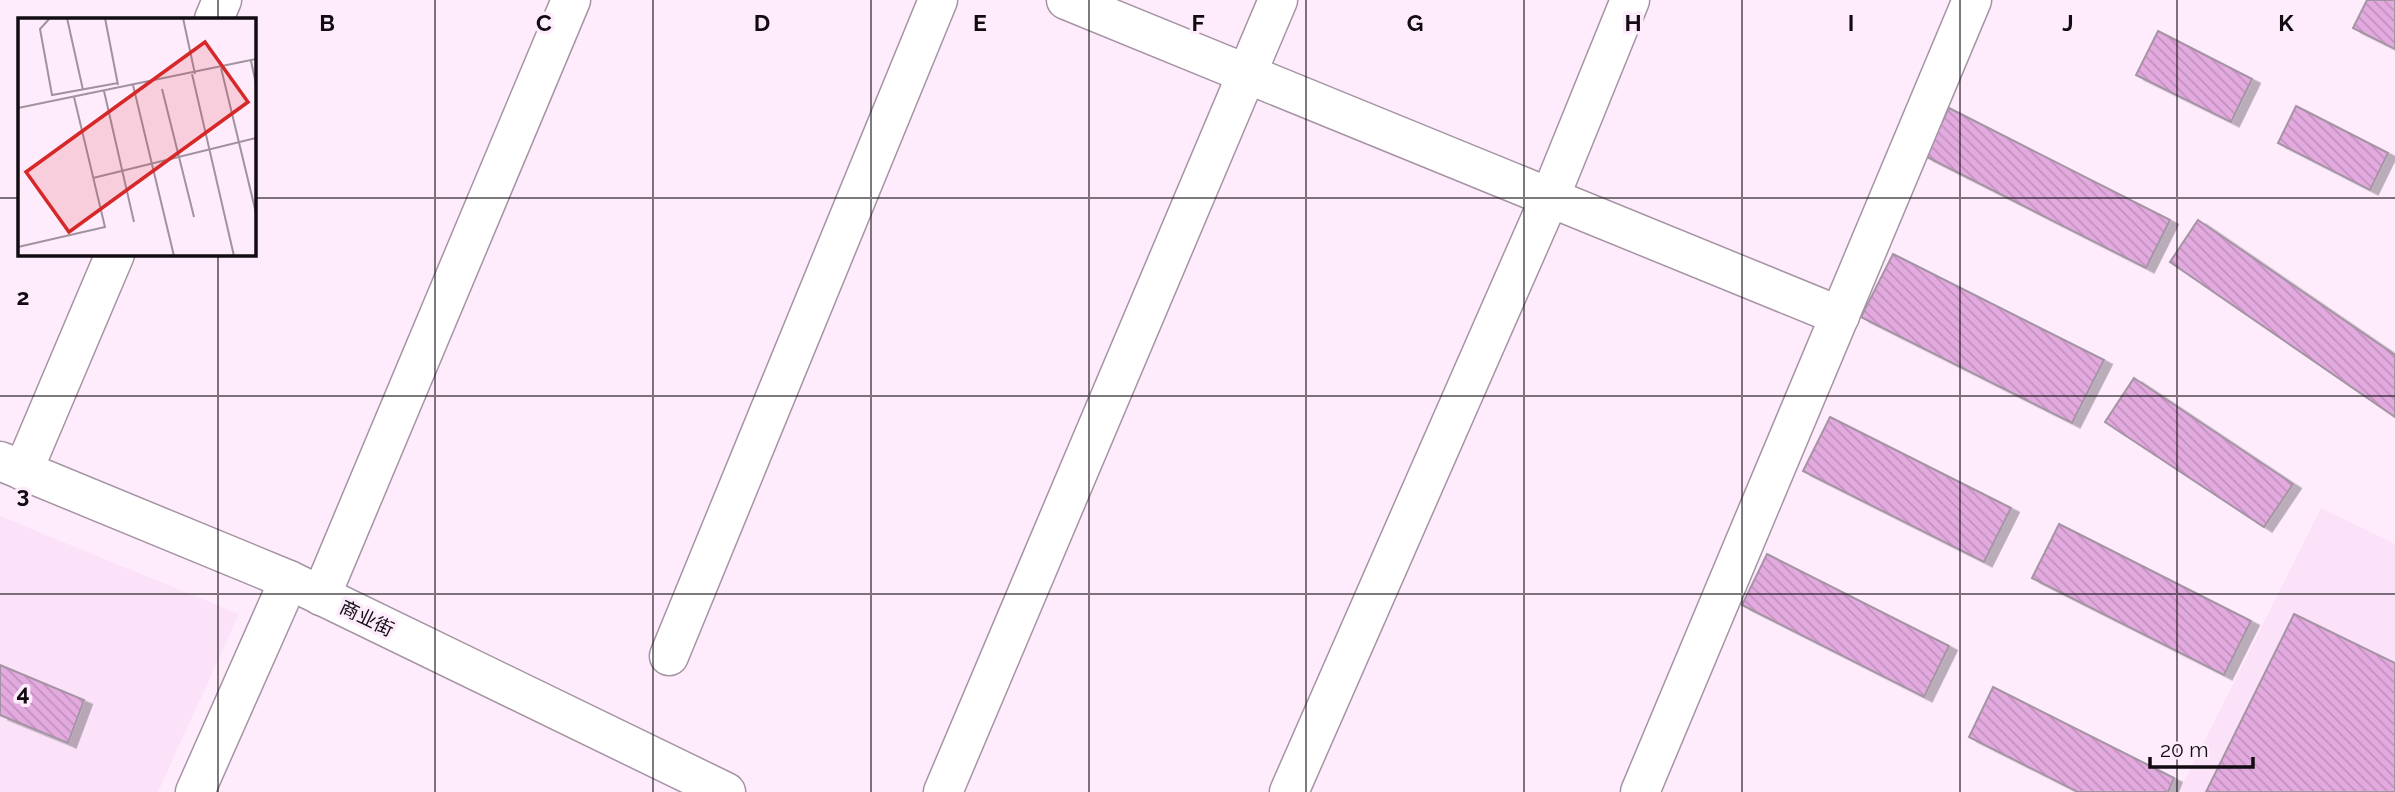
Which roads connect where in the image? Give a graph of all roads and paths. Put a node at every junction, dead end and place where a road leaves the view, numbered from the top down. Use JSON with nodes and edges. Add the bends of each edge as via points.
{"nodes":[{"id":1,"x":222,"y":0,"type":"edge"},
{"id":2,"x":571,"y":0,"type":"edge"},
{"id":3,"x":938,"y":0,"type":"edge"},
{"id":4,"x":1066,"y":0,"type":"edge"},
{"id":5,"x":1278,"y":0,"type":"edge"},
{"id":6,"x":1630,"y":0,"type":"edge"},
{"id":7,"x":1972,"y":0,"type":"edge"},
{"id":8,"x":214,"y":18,"type":"edge"},
{"id":9,"x":1249,"y":74,"type":"junction"},
{"id":10,"x":1550,"y":197,"type":"junction"},
{"id":11,"x":114,"y":256,"type":"edge"},
{"id":12,"x":1840,"y":316,"type":"junction"},
{"id":13,"x":11,"y":466,"type":"edge"},
{"id":14,"x":305,"y":588,"type":"junction"},
{"id":15,"x":670,"y":656,"type":"dead end"},
{"id":16,"x":195,"y":792,"type":"edge"},
{"id":17,"x":726,"y":792,"type":"edge"},
{"id":18,"x":943,"y":792,"type":"edge"},
{"id":19,"x":1289,"y":792,"type":"edge"},
{"id":20,"x":1640,"y":792,"type":"edge"}],
"edges":[{"from":1,"to":8,"type":"street"},
{"from":2,"to":14,"type":"street"},
{"from":3,"to":15,"type":"street"},
{"from":4,"to":9,"type":"street"},
{"from":5,"to":9,"type":"street"},
{"from":6,"to":10,"type":"street"},
{"from":7,"to":12,"type":"street"},
{"from":9,"to":10,"type":"street"},
{"from":9,"to":18,"type":"street"},
{"from":10,"to":12,"type":"street"},
{"from":10,"to":19,"type":"street"},
{"from":11,"to":13,"type":"street"},
{"from":12,"to":20,"type":"street"},
{"from":13,"to":14,"type":"street","name":"商业街"},
{"from":14,"to":16,"type":"street"},
{"from":14,"to":17,"type":"street","name":"商业街"}]}
